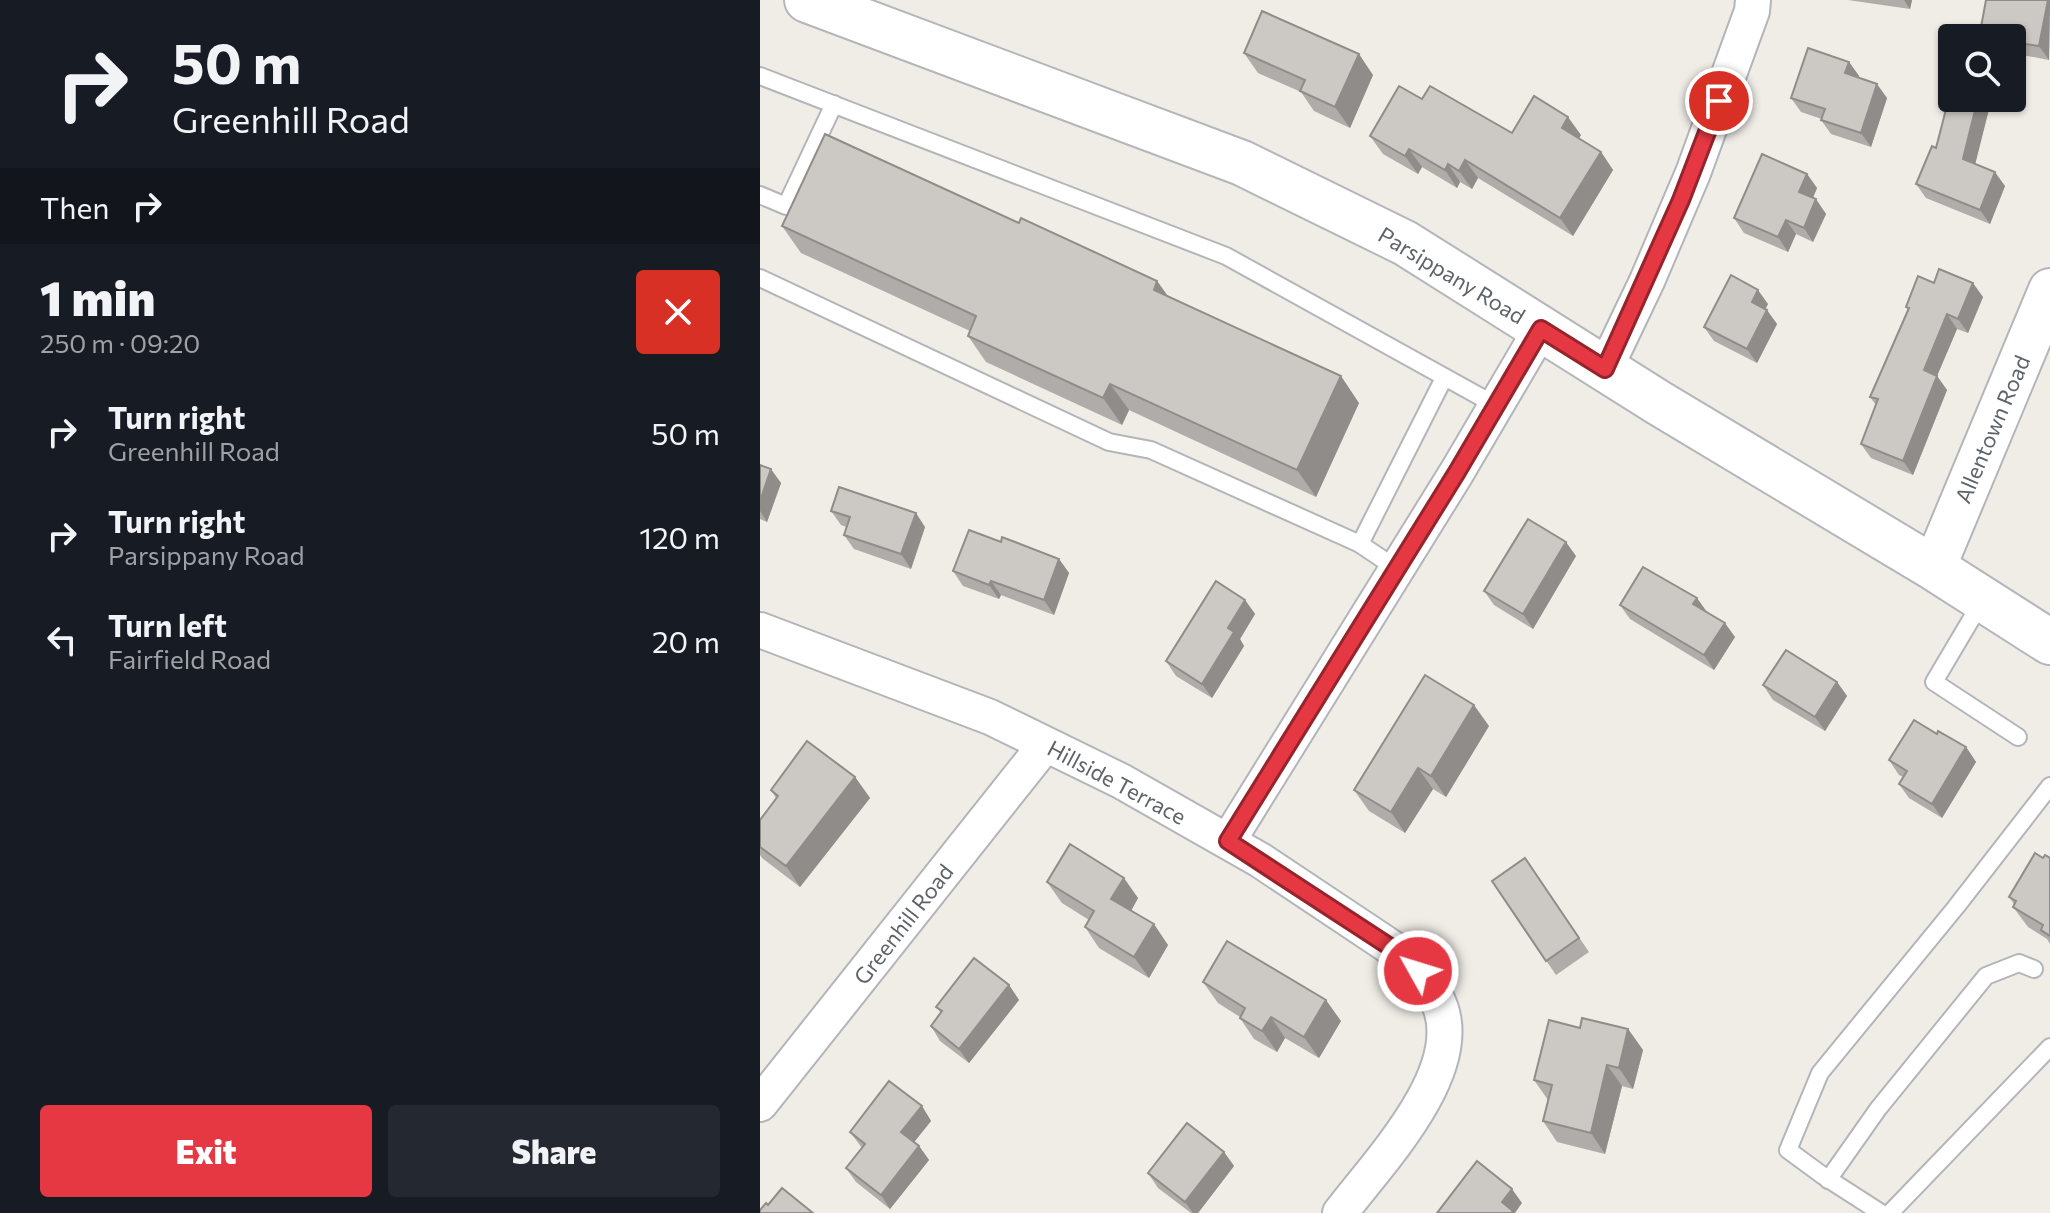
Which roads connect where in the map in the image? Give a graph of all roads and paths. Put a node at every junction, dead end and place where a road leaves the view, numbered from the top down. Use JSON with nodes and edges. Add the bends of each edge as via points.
{"nodes":[{"id":1,"x":807,"y":0,"type":"edge"},
{"id":2,"x":1746,"y":4,"type":"edge"},
{"id":3,"x":760,"y":76,"type":"edge"},
{"id":4,"x":834,"y":104,"type":"junction"},
{"id":5,"x":760,"y":195,"type":"edge"},
{"id":6,"x":760,"y":278,"type":"edge"},
{"id":7,"x":2050,"y":290,"type":"edge"},
{"id":8,"x":1541,"y":329,"type":"junction"},
{"id":9,"x":1605,"y":369,"type":"junction"},
{"id":10,"x":1444,"y":378,"type":"junction"},
{"id":11,"x":1497,"y":406,"type":"junction"},
{"id":12,"x":1360,"y":544,"type":"junction"},
{"id":13,"x":1934,"y":568,"type":"junction"},
{"id":14,"x":1397,"y":569,"type":"junction"},
{"id":15,"x":1983,"y":600,"type":"junction"},
{"id":16,"x":760,"y":630,"type":"edge"},
{"id":17,"x":2050,"y":642,"type":"edge"},
{"id":18,"x":2018,"y":737,"type":"dead end"},
{"id":19,"x":1045,"y":745,"type":"junction"},
{"id":20,"x":2050,"y":786,"type":"edge"},
{"id":21,"x":1228,"y":841,"type":"junction"},
{"id":22,"x":2034,"y":969,"type":"dead end"},
{"id":23,"x":2050,"y":1047,"type":"edge"},
{"id":24,"x":760,"y":1104,"type":"edge"},
{"id":25,"x":1828,"y":1180,"type":"junction"},
{"id":26,"x":1340,"y":1213,"type":"edge"},
{"id":27,"x":1881,"y":1213,"type":"edge"},
{"id":28,"x":1890,"y":1213,"type":"edge"}],
"edges":[{"from":1,"to":8,"type":"main road","name":"Parsippany Road","via":[[1242,163],[1405,243]]},
{"from":2,"to":9,"type":"street","via":[[1693,173]]},
{"from":3,"to":4,"type":"lane"},
{"from":4,"to":5,"type":"lane","via":[[786,206]]},
{"from":4,"to":10,"type":"lane","via":[[1226,256]]},
{"from":6,"to":12,"type":"lane","via":[[1109,442],[1151,450]]},
{"from":7,"to":13,"type":"street","name":"Allentown Road"},
{"from":8,"to":9,"type":"main road","name":"Parsippany Road"},
{"from":8,"to":11,"type":"street"},
{"from":9,"to":13,"type":"main road","name":"Parsippany Road"},
{"from":10,"to":11,"type":"lane"},
{"from":10,"to":12,"type":"lane"},
{"from":11,"to":14,"type":"street"},
{"from":12,"to":14,"type":"lane"},
{"from":13,"to":15,"type":"main road","name":"Parsippany Road"},
{"from":14,"to":21,"type":"street"},
{"from":15,"to":17,"type":"main road","name":"Parsippany Road"},
{"from":15,"to":18,"type":"lane","via":[[1934,682]]},
{"from":16,"to":19,"type":"street","name":"Hillside Terrace","via":[[990,717]]},
{"from":19,"to":21,"type":"street","name":"Hillside Terrace"},
{"from":19,"to":24,"type":"street","name":"Greenhill Road"},
{"from":20,"to":25,"type":"lane","via":[[1820,1073],[1788,1150]]},
{"from":21,"to":26,"type":"street","name":"Hillside Terrace","via":[[1401,954],[1441,1008],[1445,1030],[1435,1074],[1410,1122]]},
{"from":22,"to":25,"type":"lane","via":[[2019,963],[1986,976]]},
{"from":23,"to":28,"type":"lane"},
{"from":25,"to":27,"type":"lane"}]}
